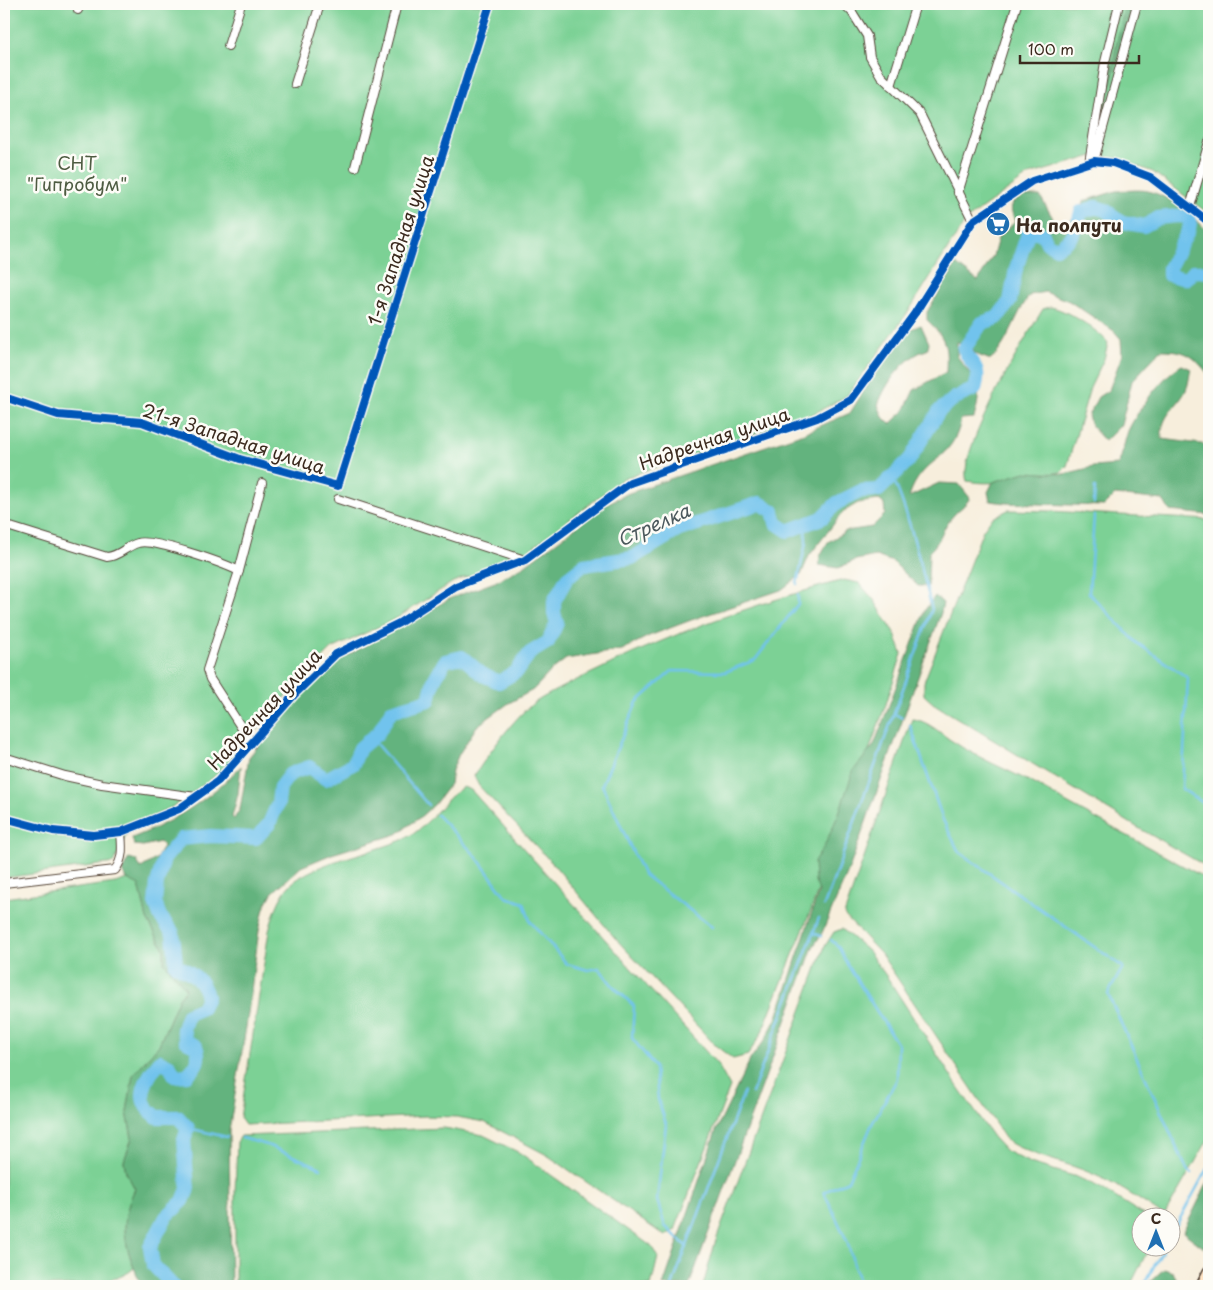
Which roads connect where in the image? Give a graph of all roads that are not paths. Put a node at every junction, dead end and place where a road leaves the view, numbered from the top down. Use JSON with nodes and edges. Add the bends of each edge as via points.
{"nodes":[{"id":1,"x":241,"y":4,"type":"edge"},
{"id":2,"x":320,"y":4,"type":"edge"},
{"id":3,"x":397,"y":4,"type":"edge"},
{"id":4,"x":490,"y":4,"type":"edge"},
{"id":5,"x":844,"y":4,"type":"edge"},
{"id":6,"x":916,"y":4,"type":"edge"},
{"id":7,"x":1017,"y":4,"type":"edge"},
{"id":8,"x":1119,"y":4,"type":"edge"},
{"id":9,"x":1137,"y":4,"type":"edge"},
{"id":10,"x":228,"y":46,"type":"dead end"},
{"id":11,"x":295,"y":84,"type":"dead end"},
{"id":12,"x":891,"y":86,"type":"junction"},
{"id":13,"x":1209,"y":142,"type":"edge"},
{"id":14,"x":1092,"y":162,"type":"junction"},
{"id":15,"x":355,"y":167,"type":"dead end"},
{"id":16,"x":958,"y":193,"type":"junction"},
{"id":17,"x":1190,"y":207,"type":"junction"},
{"id":18,"x":973,"y":221,"type":"junction"},
{"id":19,"x":1209,"y":222,"type":"edge"},
{"id":20,"x":4,"y":397,"type":"edge"},
{"id":21,"x":262,"y":483,"type":"dead end"},
{"id":22,"x":338,"y":486,"type":"joint"},
{"id":23,"x":338,"y":499,"type":"dead end"},
{"id":24,"x":4,"y":525,"type":"edge"},
{"id":25,"x":525,"y":560,"type":"junction"},
{"id":26,"x":239,"y":571,"type":"junction"},
{"id":27,"x":252,"y":744,"type":"junction"},
{"id":28,"x":4,"y":758,"type":"edge"},
{"id":29,"x":196,"y":796,"type":"junction"},
{"id":30,"x":4,"y":818,"type":"edge"},
{"id":31,"x":121,"y":832,"type":"junction"},
{"id":32,"x":4,"y":883,"type":"edge"},
{"id":33,"x":1209,"y":1272,"type":"edge"},
{"id":34,"x":1202,"y":1286,"type":"edge"}],
"edges":[{"from":1,"to":10,"type":"street"},
{"from":2,"to":11,"type":"street"},
{"from":3,"to":15,"type":"street"},
{"from":4,"to":22,"type":"street","name":"1-я Западная улица"},
{"from":5,"to":12,"type":"street","via":[[867,36],[870,57]]},
{"from":6,"to":12,"type":"street"},
{"from":7,"to":16,"type":"street"},
{"from":8,"to":14,"type":"street","via":[[1105,62]]},
{"from":9,"to":14,"type":"street"},
{"from":12,"to":16,"type":"street","via":[[920,114]]},
{"from":13,"to":17,"type":"street"},
{"from":14,"to":17,"type":"street","name":"Надречная улица","via":[[1113,163],[1150,177]]},
{"from":14,"to":18,"type":"street","name":"Надречная улица","via":[[1032,181]]},
{"from":16,"to":18,"type":"street"},
{"from":17,"to":19,"type":"street","name":"Надречная улица"},
{"from":18,"to":25,"type":"street","name":"Надречная улица","via":[[915,313],[851,400],[817,418],[630,483]]},
{"from":20,"to":22,"type":"street","name":"21-я Западная улица","via":[[58,415],[142,422],[240,459]]},
{"from":21,"to":26,"type":"street"},
{"from":23,"to":25,"type":"street"},
{"from":24,"to":26,"type":"street","via":[[107,557],[117,556],[138,542],[154,542]]},
{"from":25,"to":27,"type":"street","name":"Надречная улица","via":[[456,586],[399,622],[336,654],[294,695]]},
{"from":26,"to":27,"type":"street","via":[[207,670]]},
{"from":27,"to":29,"type":"street","name":"Надречная улица","via":[[218,781]]},
{"from":28,"to":29,"type":"street","via":[[102,784]]},
{"from":29,"to":31,"type":"street","name":"Надречная улица","via":[[180,809]]},
{"from":30,"to":31,"type":"street","name":"Надречная улица","via":[[72,833]]},
{"from":31,"to":32,"type":"street","via":[[122,855],[115,870]]},
{"from":33,"to":34,"type":"main road"}]}
